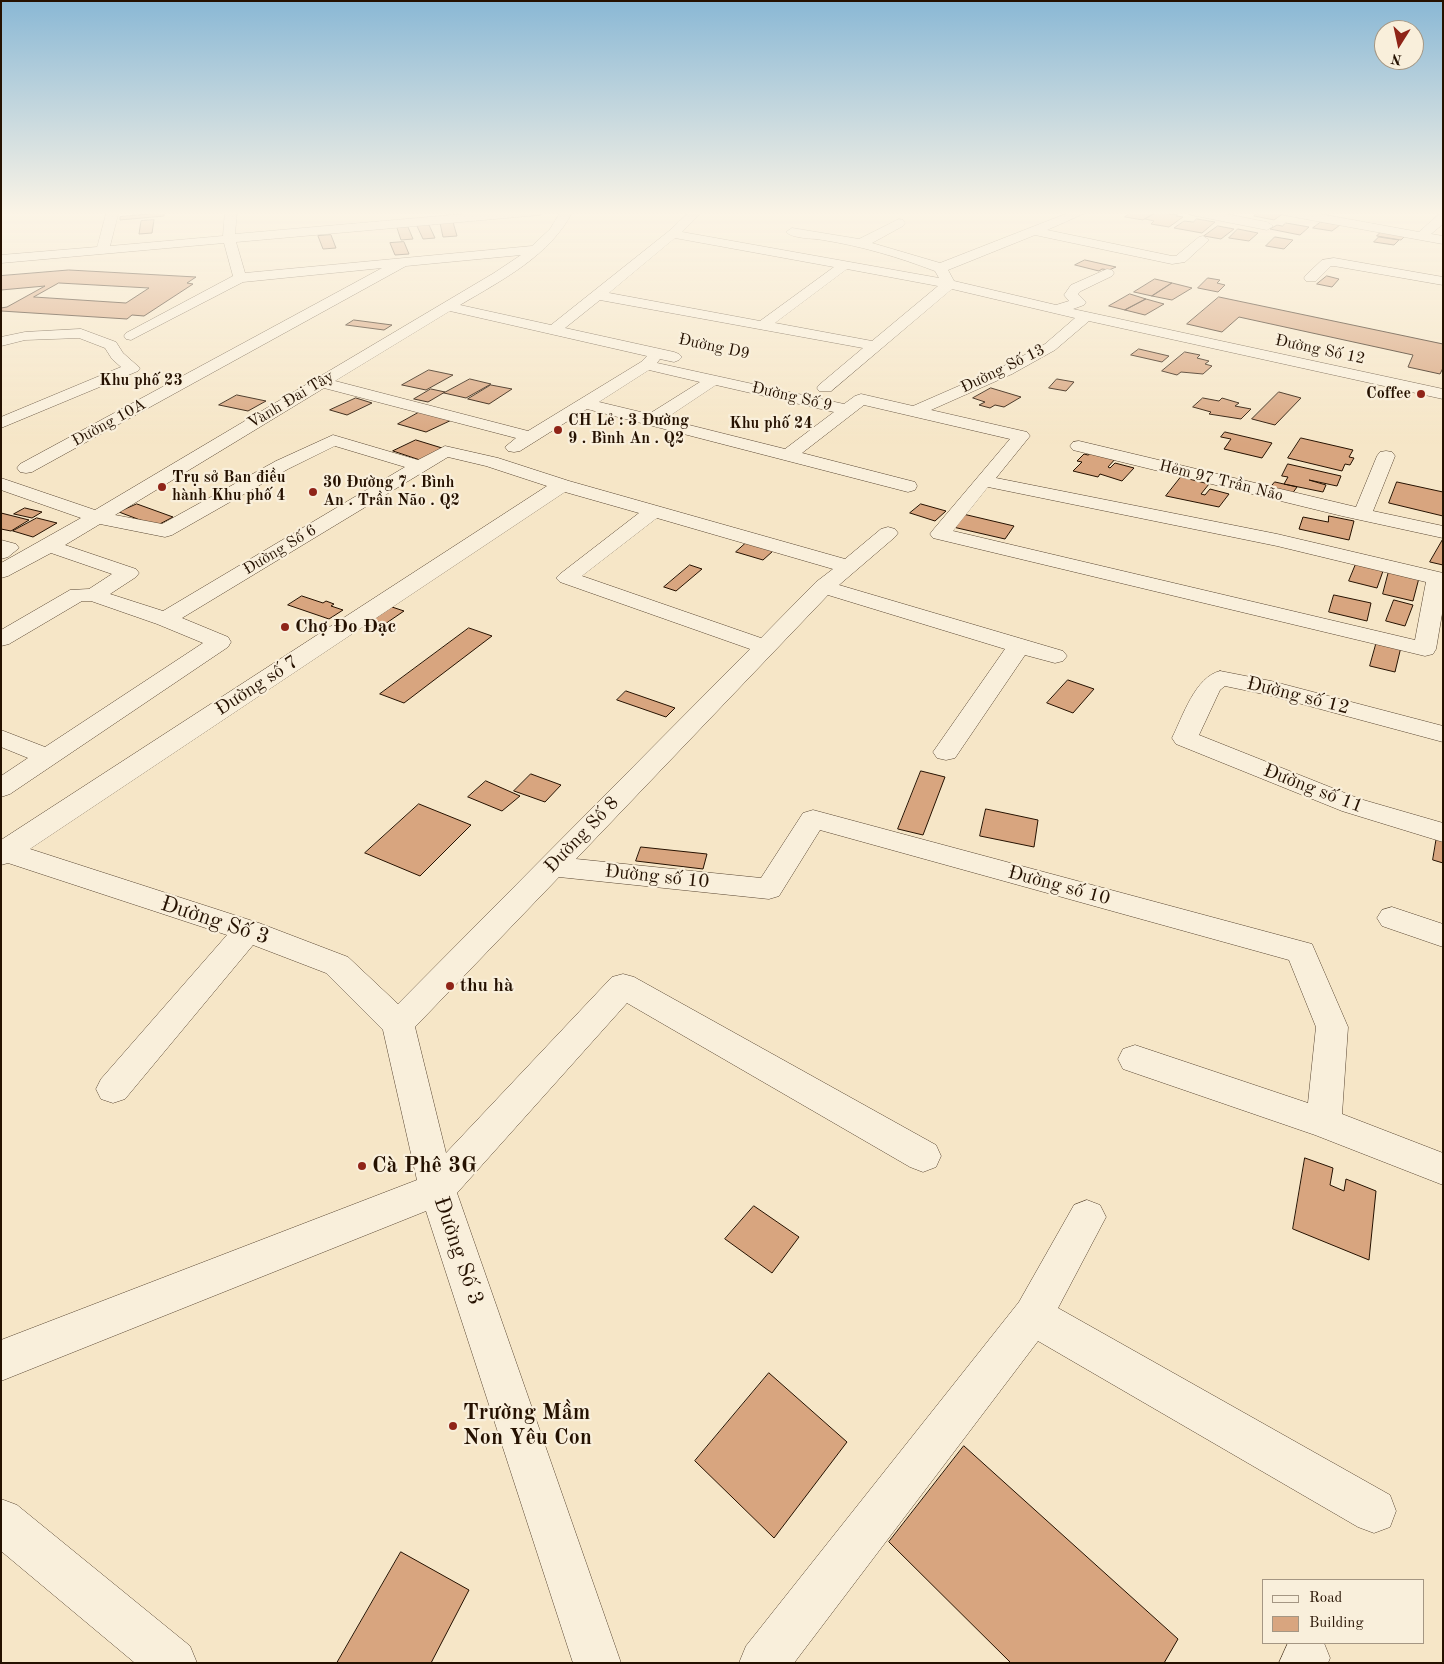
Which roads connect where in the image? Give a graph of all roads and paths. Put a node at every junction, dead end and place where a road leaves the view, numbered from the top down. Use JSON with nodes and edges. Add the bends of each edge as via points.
{"nodes":[{"id":1,"x":220,"y":289,"type":"edge"},
{"id":2,"x":355,"y":289,"type":"edge"},
{"id":3,"x":478,"y":289,"type":"edge"},
{"id":4,"x":605,"y":289,"type":"edge"},
{"id":5,"x":813,"y":289,"type":"edge"},
{"id":6,"x":943,"y":289,"type":"edge"},
{"id":7,"x":969,"y":289,"type":"edge"},
{"id":8,"x":1076,"y":289,"type":"edge"},
{"id":9,"x":597,"y":295,"type":"junction"},
{"id":10,"x":449,"y":308,"type":"junction"},
{"id":11,"x":1058,"y":309,"type":"junction"},
{"id":12,"x":1086,"y":316,"type":"junction"},
{"id":13,"x":762,"y":326,"type":"junction"},
{"id":14,"x":553,"y":331,"type":"junction"},
{"id":15,"x":131,"y":336,"type":"dead end"},
{"id":16,"x":1,"y":342,"type":"edge"},
{"id":17,"x":874,"y":346,"type":"junction"},
{"id":18,"x":652,"y":359,"type":"junction"},
{"id":19,"x":718,"y":373,"type":"junction"},
{"id":20,"x":321,"y":382,"type":"junction"},
{"id":21,"x":807,"y":384,"type":"dead end"},
{"id":22,"x":825,"y":388,"type":"junction"},
{"id":23,"x":1443,"y":394,"type":"edge"},
{"id":24,"x":861,"y":399,"type":"junction"},
{"id":25,"x":584,"y":404,"type":"junction"},
{"id":26,"x":847,"y":410,"type":"junction"},
{"id":27,"x":913,"y":412,"type":"junction"},
{"id":28,"x":652,"y":420,"type":"junction"},
{"id":29,"x":1,"y":422,"type":"edge"},
{"id":30,"x":529,"y":436,"type":"junction"},
{"id":31,"x":1079,"y":446,"type":"dead end"},
{"id":32,"x":790,"y":454,"type":"junction"},
{"id":33,"x":1386,"y":456,"type":"dead end"},
{"id":34,"x":492,"y":462,"type":"junction"},
{"id":35,"x":420,"y":466,"type":"junction"},
{"id":36,"x":26,"y":468,"type":"dead end"},
{"id":37,"x":984,"y":481,"type":"junction"},
{"id":38,"x":1,"y":484,"type":"edge"},
{"id":39,"x":562,"y":485,"type":"junction"},
{"id":40,"x":908,"y":486,"type":"dead end"},
{"id":41,"x":654,"y":511,"type":"junction"},
{"id":42,"x":1363,"y":513,"type":"junction"},
{"id":43,"x":96,"y":517,"type":"junction"},
{"id":44,"x":1443,"y":532,"type":"edge"},
{"id":45,"x":888,"y":533,"type":"dead end"},
{"id":46,"x":1,"y":546,"type":"edge"},
{"id":47,"x":49,"y":546,"type":"junction"},
{"id":48,"x":1,"y":553,"type":"edge"},
{"id":49,"x":847,"y":566,"type":"junction"},
{"id":50,"x":1,"y":572,"type":"edge"},
{"id":51,"x":824,"y":587,"type":"junction"},
{"id":52,"x":93,"y":595,"type":"junction"},
{"id":53,"x":165,"y":618,"type":"junction"},
{"id":54,"x":1,"y":639,"type":"edge"},
{"id":55,"x":1019,"y":646,"type":"junction"},
{"id":56,"x":766,"y":647,"type":"junction"},
{"id":57,"x":1055,"y":656,"type":"dead end"},
{"id":58,"x":1443,"y":734,"type":"edge"},
{"id":59,"x":1,"y":738,"type":"edge"},
{"id":60,"x":1185,"y":738,"type":"joint"},
{"id":61,"x":946,"y":752,"type":"dead end"},
{"id":62,"x":47,"y":757,"type":"junction"},
{"id":63,"x":1,"y":788,"type":"edge"},
{"id":64,"x":1443,"y":833,"type":"edge"},
{"id":65,"x":3,"y":852,"type":"edge"},
{"id":66,"x":552,"y":866,"type":"junction"},
{"id":67,"x":1392,"y":918,"type":"dead end"},
{"id":68,"x":248,"y":931,"type":"junction"},
{"id":69,"x":1443,"y":936,"type":"edge"},
{"id":70,"x":398,"y":1024,"type":"junction"},
{"id":71,"x":1135,"y":1059,"type":"dead end"},
{"id":72,"x":113,"y":1089,"type":"dead end"},
{"id":73,"x":1324,"y":1123,"type":"junction"},
{"id":74,"x":923,"y":1156,"type":"dead end"},
{"id":75,"x":1443,"y":1169,"type":"edge"},
{"id":76,"x":437,"y":1189,"type":"junction"},
{"id":77,"x":1087,"y":1217,"type":"dead end"},
{"id":78,"x":1033,"y":1316,"type":"junction"},
{"id":79,"x":1,"y":1361,"type":"edge"},
{"id":80,"x":1374,"y":1511,"type":"dead end"},
{"id":81,"x":1,"y":1521,"type":"edge"},
{"id":82,"x":173,"y":1663,"type":"edge"},
{"id":83,"x":597,"y":1663,"type":"edge"},
{"id":84,"x":763,"y":1663,"type":"edge"}],
"edges":[{"from":1,"to":15,"type":"street"},
{"from":2,"to":36,"type":"street","name":"Đường 10A"},
{"from":3,"to":10,"type":"street","name":"Vành Đai Tây"},
{"from":4,"to":9,"type":"street"},
{"from":5,"to":13,"type":"street"},
{"from":6,"to":17,"type":"street"},
{"from":7,"to":11,"type":"street","name":"Đường Số 12"},
{"from":8,"to":11,"type":"street","via":[[1071,295],[1079,302]]},
{"from":9,"to":13,"type":"street"},
{"from":9,"to":14,"type":"street"},
{"from":10,"to":14,"type":"street","name":"Đường D9"},
{"from":10,"to":20,"type":"street","name":"Vành Đai Tây"},
{"from":11,"to":12,"type":"street","name":"Đường Số 12"},
{"from":12,"to":23,"type":"street","name":"Đường Số 12"},
{"from":12,"to":27,"type":"street","name":"Đường Số 13","via":[[1050,346],[1021,363]]},
{"from":13,"to":17,"type":"street"},
{"from":14,"to":18,"type":"street","name":"Đường D9"},
{"from":16,"to":29,"type":"street","via":[[25,336],[81,333],[111,345],[117,356],[132,368]]},
{"from":17,"to":22,"type":"street"},
{"from":18,"to":19,"type":"street","name":"Đường Số 9"},
{"from":18,"to":25,"type":"street"},
{"from":19,"to":26,"type":"street","name":"Đường Số 9"},
{"from":19,"to":28,"type":"street"},
{"from":20,"to":30,"type":"street"},
{"from":20,"to":43,"type":"street","name":"Vành Đai Tây"},
{"from":21,"to":22,"type":"street"},
{"from":22,"to":24,"type":"street"},
{"from":24,"to":26,"type":"street","name":"Đường Số 9"},
{"from":24,"to":27,"type":"street","name":"Đường Số 9"},
{"from":25,"to":28,"type":"street"},
{"from":25,"to":30,"type":"street"},
{"from":26,"to":32,"type":"street"},
{"from":27,"to":37,"type":"street","name":"Đường Số 9","via":[[1021,436]]},
{"from":28,"to":32,"type":"street"},
{"from":30,"to":34,"type":"street"},
{"from":31,"to":42,"type":"street","name":"Hẻm 97 Trần Não"},
{"from":32,"to":40,"type":"street"},
{"from":33,"to":42,"type":"street"},
{"from":34,"to":35,"type":"street","name":"Đường Số 6","via":[[446,452]]},
{"from":34,"to":39,"type":"street","name":"Đường Số 6"},
{"from":35,"to":43,"type":"street","via":[[333,440],[165,531]]},
{"from":35,"to":53,"type":"street","name":"Đường Số 6"},
{"from":37,"to":37,"type":"street","via":[[1277,540],[1438,578],[1425,649],[940,534]]},
{"from":38,"to":43,"type":"street"},
{"from":39,"to":41,"type":"street"},
{"from":39,"to":65,"type":"street","name":"Đường số 7"},
{"from":41,"to":49,"type":"street"},
{"from":41,"to":56,"type":"street","via":[[567,578]]},
{"from":42,"to":44,"type":"street","name":"Hẻm 97 Trần Não"},
{"from":43,"to":47,"type":"street","name":"Vành Đai Tây"},
{"from":45,"to":49,"type":"street","name":"Đường Số 8"},
{"from":46,"to":48,"type":"street","via":[[9,548]]},
{"from":47,"to":50,"type":"street","name":"Vành Đai Tây"},
{"from":47,"to":52,"type":"street","via":[[129,573]]},
{"from":49,"to":51,"type":"street","name":"Đường Số 8"},
{"from":51,"to":55,"type":"street"},
{"from":51,"to":56,"type":"street","name":"Đường Số 8"},
{"from":52,"to":53,"type":"street"},
{"from":52,"to":54,"type":"street","via":[[78,595]]},
{"from":53,"to":62,"type":"street","via":[[220,642]]},
{"from":55,"to":57,"type":"street"},
{"from":55,"to":61,"type":"street"},
{"from":56,"to":66,"type":"street","name":"Đường Số 8"},
{"from":58,"to":60,"type":"street","name":"Đường số 12","via":[[1220,678],[1210,686]]},
{"from":59,"to":62,"type":"street"},
{"from":60,"to":64,"type":"street","name":"Đường số 11","via":[[1351,805]]},
{"from":62,"to":63,"type":"street"},
{"from":65,"to":68,"type":"street","name":"Đường Số 3"},
{"from":66,"to":70,"type":"street","name":"Đường Số 8"},
{"from":66,"to":73,"type":"street","name":"Đường số 10","via":[[769,888],[813,820],[1301,952],[1332,1027]]},
{"from":67,"to":69,"type":"street"},
{"from":68,"to":70,"type":"street","name":"Đường Số 3","via":[[337,965]]},
{"from":68,"to":72,"type":"street"},
{"from":70,"to":76,"type":"street","name":"Đường Số 3"},
{"from":71,"to":73,"type":"street"},
{"from":73,"to":75,"type":"street"},
{"from":74,"to":76,"type":"street","via":[[623,986]]},
{"from":76,"to":79,"type":"street"},
{"from":76,"to":83,"type":"street","name":"Đường Số 3"},
{"from":77,"to":78,"type":"street"},
{"from":78,"to":80,"type":"street"},
{"from":78,"to":84,"type":"street"},
{"from":81,"to":82,"type":"street"}]}
